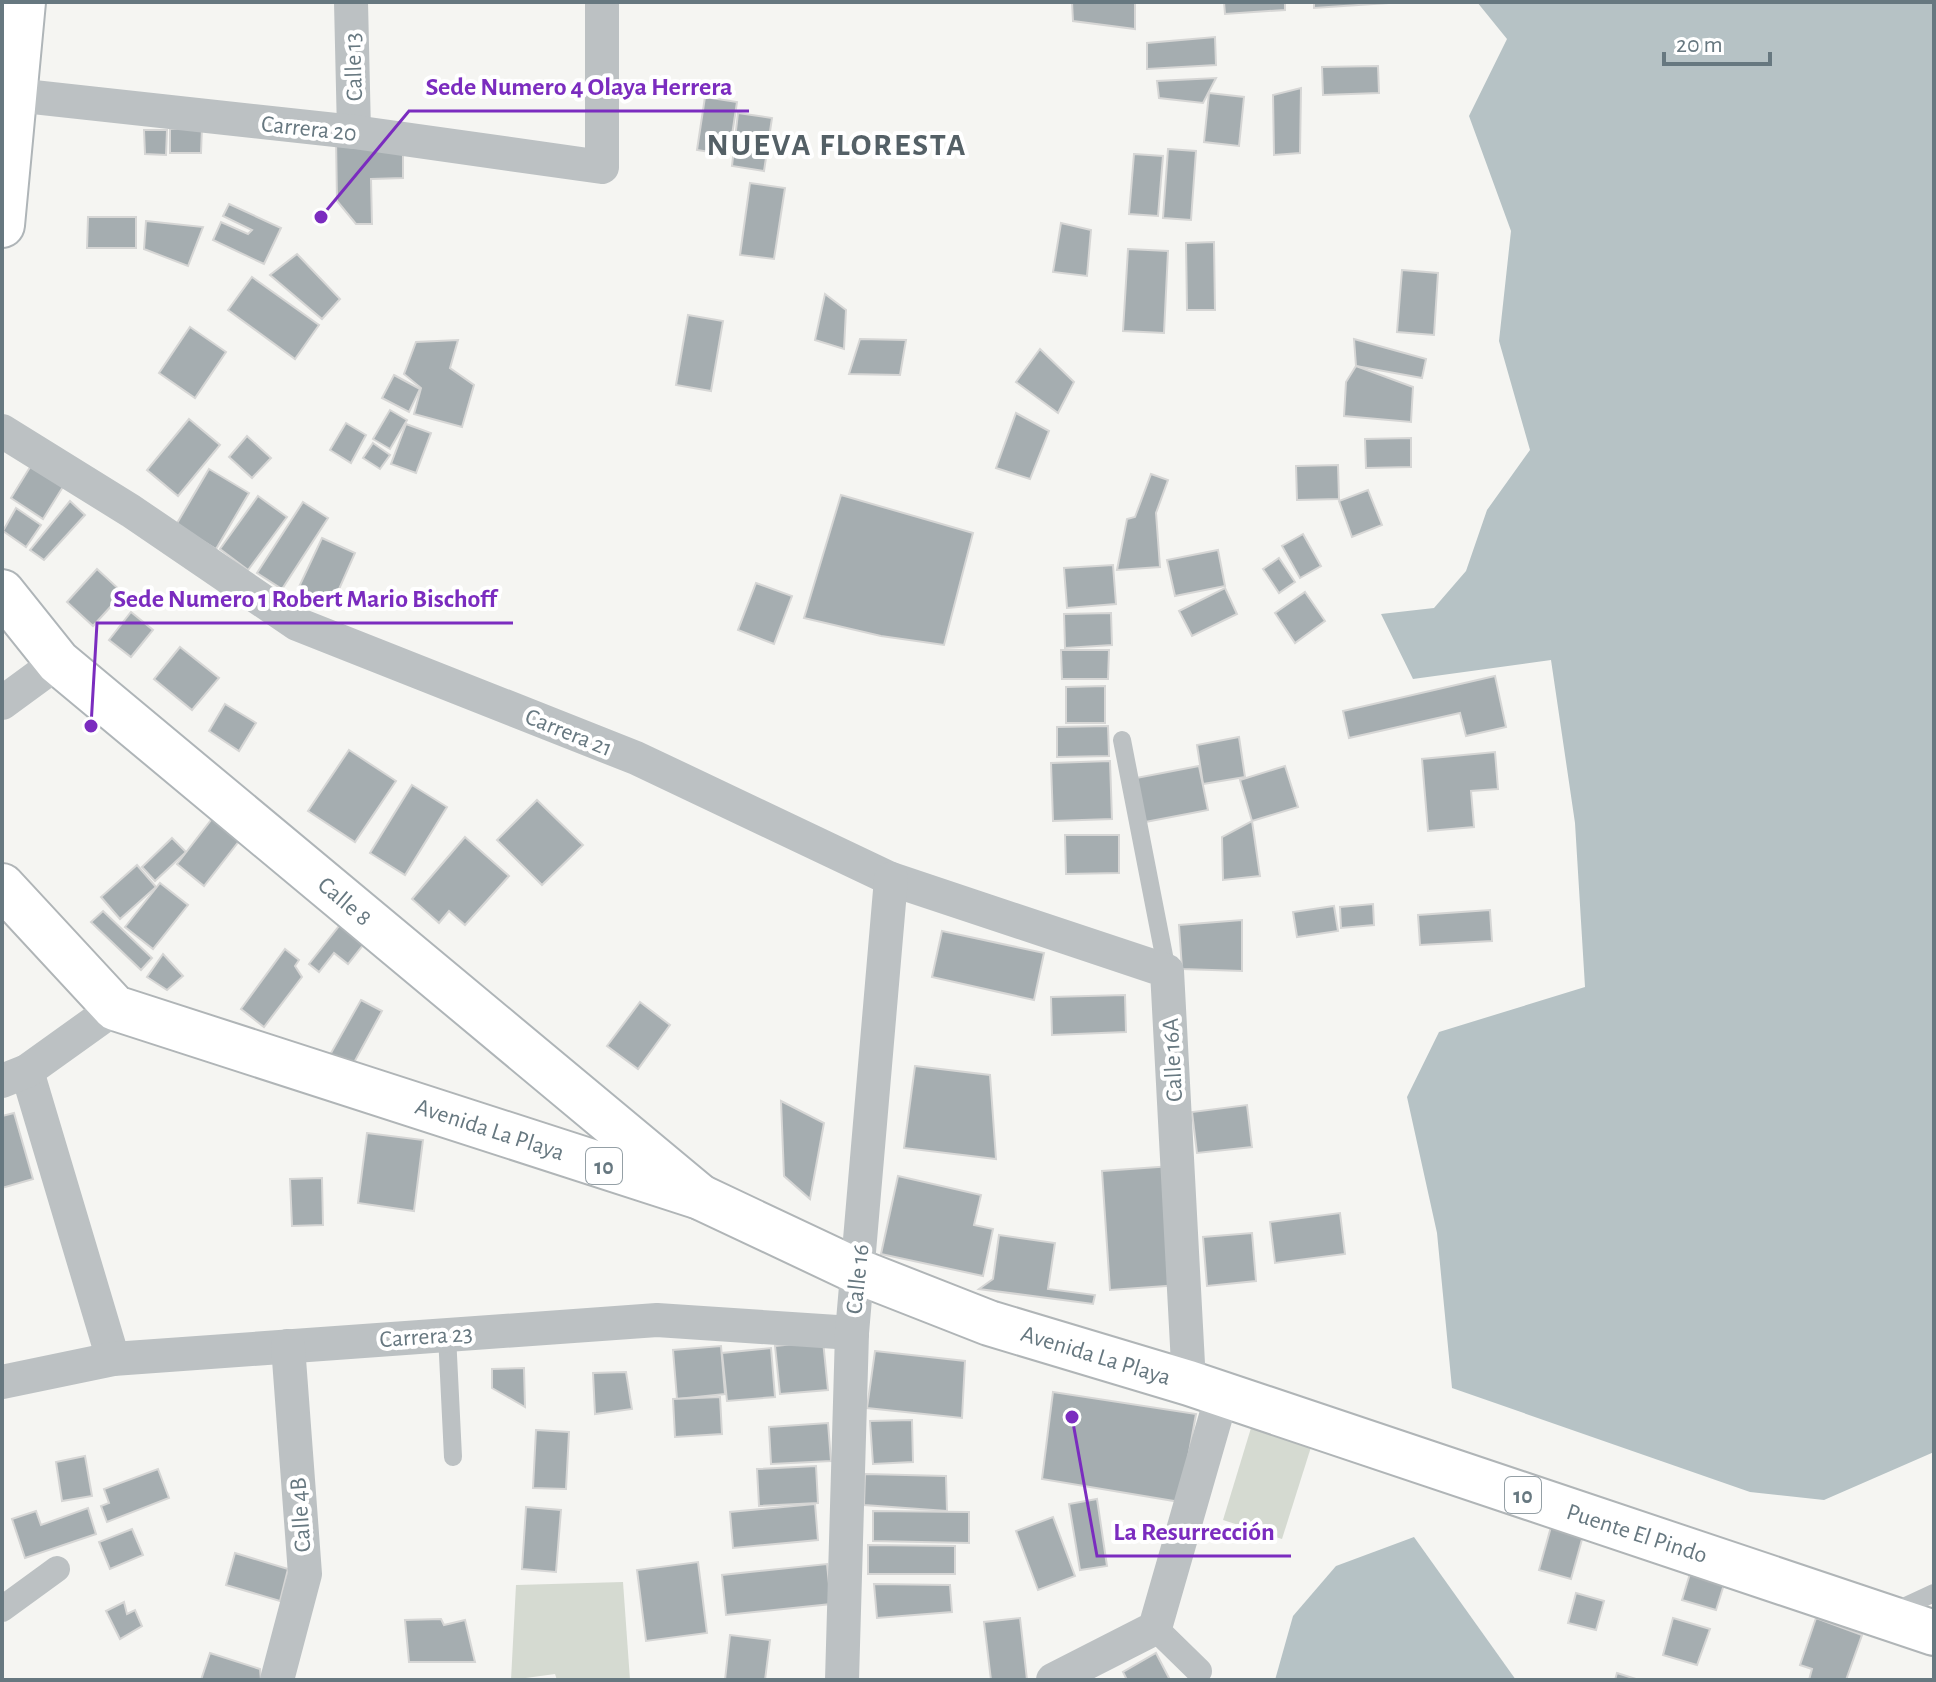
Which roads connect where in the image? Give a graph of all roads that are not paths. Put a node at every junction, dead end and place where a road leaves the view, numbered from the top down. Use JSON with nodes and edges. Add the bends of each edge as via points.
{"nodes":[{"id":1,"x":23,"y":2,"type":"edge"},
{"id":2,"x":351,"y":2,"type":"edge"},
{"id":3,"x":602,"y":2,"type":"edge"},
{"id":4,"x":15,"y":95,"type":"junction"},
{"id":5,"x":354,"y":132,"type":"junction"},
{"id":6,"x":2,"y":225,"type":"edge"},
{"id":7,"x":2,"y":431,"type":"edge"},
{"id":8,"x":2,"y":592,"type":"edge"},
{"id":9,"x":58,"y":662,"type":"junction"},
{"id":10,"x":2,"y":703,"type":"edge"},
{"id":11,"x":1122,"y":740,"type":"dead end"},
{"id":12,"x":891,"y":879,"type":"junction"},
{"id":13,"x":2,"y":886,"type":"edge"},
{"id":14,"x":1167,"y":971,"type":"junction"},
{"id":15,"x":115,"y":1008,"type":"junction"},
{"id":16,"x":14,"y":1076,"type":"edge"},
{"id":17,"x":700,"y":1197,"type":"junction"},
{"id":18,"x":859,"y":1272,"type":"junction"},
{"id":19,"x":852,"y":1333,"type":"junction"},
{"id":20,"x":447,"y":1335,"type":"junction"},
{"id":21,"x":288,"y":1346,"type":"junction"},
{"id":22,"x":113,"y":1359,"type":"junction"},
{"id":23,"x":2,"y":1382,"type":"edge"},
{"id":24,"x":1217,"y":1393,"type":"junction"},
{"id":25,"x":453,"y":1457,"type":"dead end"},
{"id":26,"x":57,"y":1569,"type":"dead end"},
{"id":27,"x":1934,"y":1593,"type":"edge"},
{"id":28,"x":2,"y":1609,"type":"edge"},
{"id":29,"x":1884,"y":1616,"type":"junction"},
{"id":30,"x":1155,"y":1628,"type":"junction"},
{"id":31,"x":1934,"y":1633,"type":"edge"},
{"id":32,"x":1199,"y":1671,"type":"dead end"},
{"id":33,"x":277,"y":1680,"type":"edge"},
{"id":34,"x":842,"y":1680,"type":"edge"},
{"id":35,"x":1053,"y":1680,"type":"edge"}],
"edges":[{"from":1,"to":4,"type":"main road"},
{"from":2,"to":5,"type":"street","name":"Calle 13"},
{"from":3,"to":5,"type":"street","name":"Carrera 20","via":[[602,167]]},
{"from":4,"to":5,"type":"street","name":"Carrera 20"},
{"from":4,"to":6,"type":"main road"},
{"from":7,"to":12,"type":"street","name":"Carrera 21","via":[[297,624],[636,758]]},
{"from":8,"to":9,"type":"main road","name":"Calle 8"},
{"from":9,"to":10,"type":"street"},
{"from":9,"to":17,"type":"main road","name":"Calle 8"},
{"from":11,"to":14,"type":"lane","name":"Calle 16A"},
{"from":12,"to":14,"type":"street","name":"Carrera 21"},
{"from":12,"to":18,"type":"street","name":"Calle 16"},
{"from":13,"to":15,"type":"main road","name":"Avenida La Playa","number":"10"},
{"from":14,"to":24,"type":"street","name":"Calle 16A"},
{"from":15,"to":16,"type":"street"},
{"from":15,"to":17,"type":"main road","name":"Avenida La Playa","number":"10"},
{"from":16,"to":22,"type":"street"},
{"from":17,"to":18,"type":"main road","name":"Avenida La Playa","number":"10"},
{"from":18,"to":19,"type":"street","name":"Calle 16"},
{"from":18,"to":24,"type":"main road","name":"Avenida La Playa","number":"10","via":[[989,1323]]},
{"from":19,"to":20,"type":"street","name":"Carrera 23","via":[[657,1320]]},
{"from":19,"to":34,"type":"street","name":"Calle 16"},
{"from":20,"to":21,"type":"street","name":"Carrera 23"},
{"from":20,"to":25,"type":"lane"},
{"from":21,"to":22,"type":"street","name":"Carrera 23"},
{"from":21,"to":33,"type":"street","name":"Calle 4B","via":[[305,1574]]},
{"from":22,"to":23,"type":"street","name":"Carrera 23"},
{"from":24,"to":29,"type":"main road","name":"Puente El Pindo","number":"10"},
{"from":24,"to":30,"type":"street","name":"Calle 16A"},
{"from":26,"to":28,"type":"street"},
{"from":27,"to":29,"type":"lane"},
{"from":29,"to":31,"type":"main road","number":"10"},
{"from":30,"to":32,"type":"street"},
{"from":30,"to":35,"type":"street"}]}
